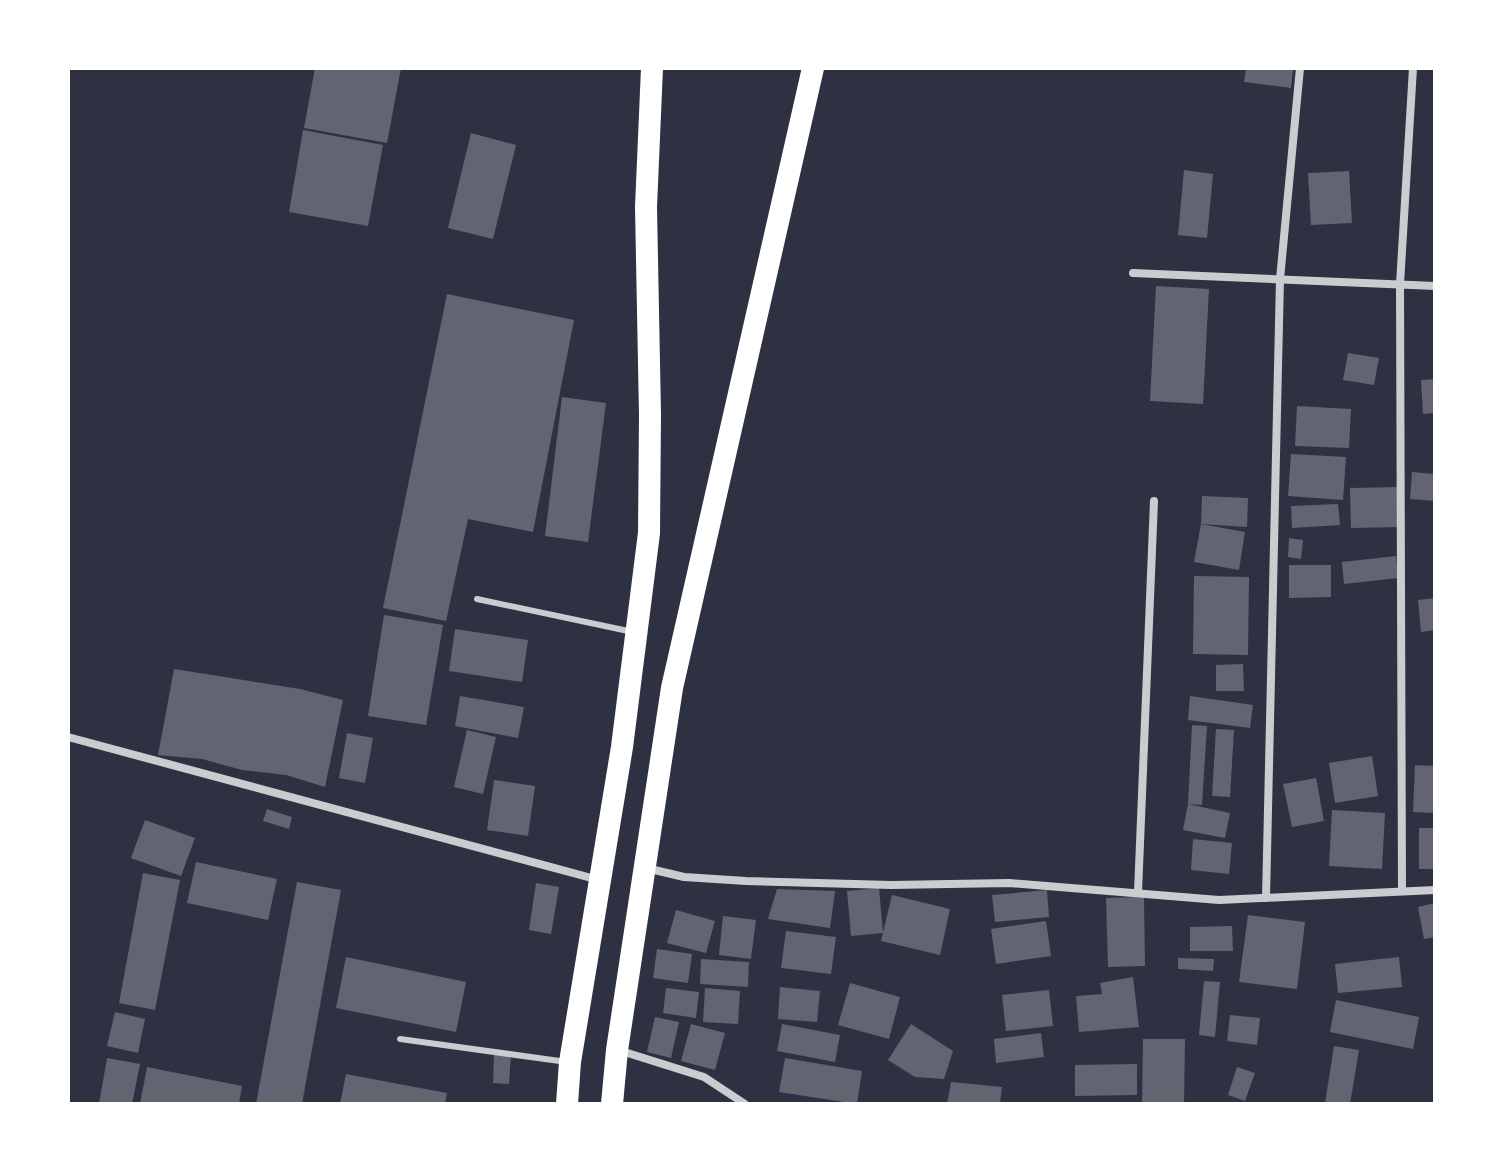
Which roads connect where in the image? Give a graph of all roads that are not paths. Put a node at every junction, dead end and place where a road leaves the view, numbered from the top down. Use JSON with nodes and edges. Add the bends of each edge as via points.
{"nodes":[{"id":1,"x":652,"y":68,"type":"edge"},
{"id":2,"x":813,"y":68,"type":"edge"},
{"id":3,"x":1300,"y":68,"type":"edge"},
{"id":4,"x":1413,"y":68,"type":"edge"},
{"id":5,"x":1133,"y":273,"type":"dead end"},
{"id":6,"x":1280,"y":279,"type":"junction"},
{"id":7,"x":1400,"y":284,"type":"junction"},
{"id":8,"x":1435,"y":286,"type":"edge"},
{"id":9,"x":1154,"y":501,"type":"dead end"},
{"id":10,"x":477,"y":599,"type":"dead end"},
{"id":11,"x":637,"y":632,"type":"junction"},
{"id":12,"x":68,"y":737,"type":"edge"},
{"id":13,"x":644,"y":868,"type":"junction"},
{"id":14,"x":600,"y":880,"type":"junction"},
{"id":15,"x":1435,"y":890,"type":"edge"},
{"id":16,"x":1402,"y":891,"type":"junction"},
{"id":17,"x":1138,"y":892,"type":"junction"},
{"id":18,"x":1266,"y":898,"type":"junction"},
{"id":19,"x":400,"y":1039,"type":"dead end"},
{"id":20,"x":617,"y":1050,"type":"junction"},
{"id":21,"x":570,"y":1062,"type":"junction"},
{"id":22,"x":567,"y":1104,"type":"edge"},
{"id":23,"x":612,"y":1104,"type":"edge"},
{"id":24,"x":745,"y":1104,"type":"edge"}],
"edges":[{"from":1,"to":11,"type":"highway","via":[[646,207],[649,533]]},
{"from":2,"to":13,"type":"highway","via":[[672,688]]},
{"from":3,"to":6,"type":"street"},
{"from":4,"to":7,"type":"street"},
{"from":5,"to":6,"type":"street"},
{"from":6,"to":7,"type":"street"},
{"from":6,"to":18,"type":"street"},
{"from":7,"to":8,"type":"street"},
{"from":7,"to":16,"type":"street"},
{"from":9,"to":17,"type":"street"},
{"from":10,"to":11,"type":"lane"},
{"from":11,"to":14,"type":"highway"},
{"from":12,"to":14,"type":"street"},
{"from":13,"to":17,"type":"street","via":[[746,881],[1009,883]]},
{"from":13,"to":20,"type":"highway"},
{"from":14,"to":21,"type":"highway"},
{"from":15,"to":16,"type":"street"},
{"from":16,"to":18,"type":"street"},
{"from":17,"to":18,"type":"street","via":[[1219,900]]},
{"from":19,"to":21,"type":"lane"},
{"from":20,"to":23,"type":"highway"},
{"from":20,"to":24,"type":"street","via":[[704,1077]]},
{"from":21,"to":22,"type":"highway"}]}
